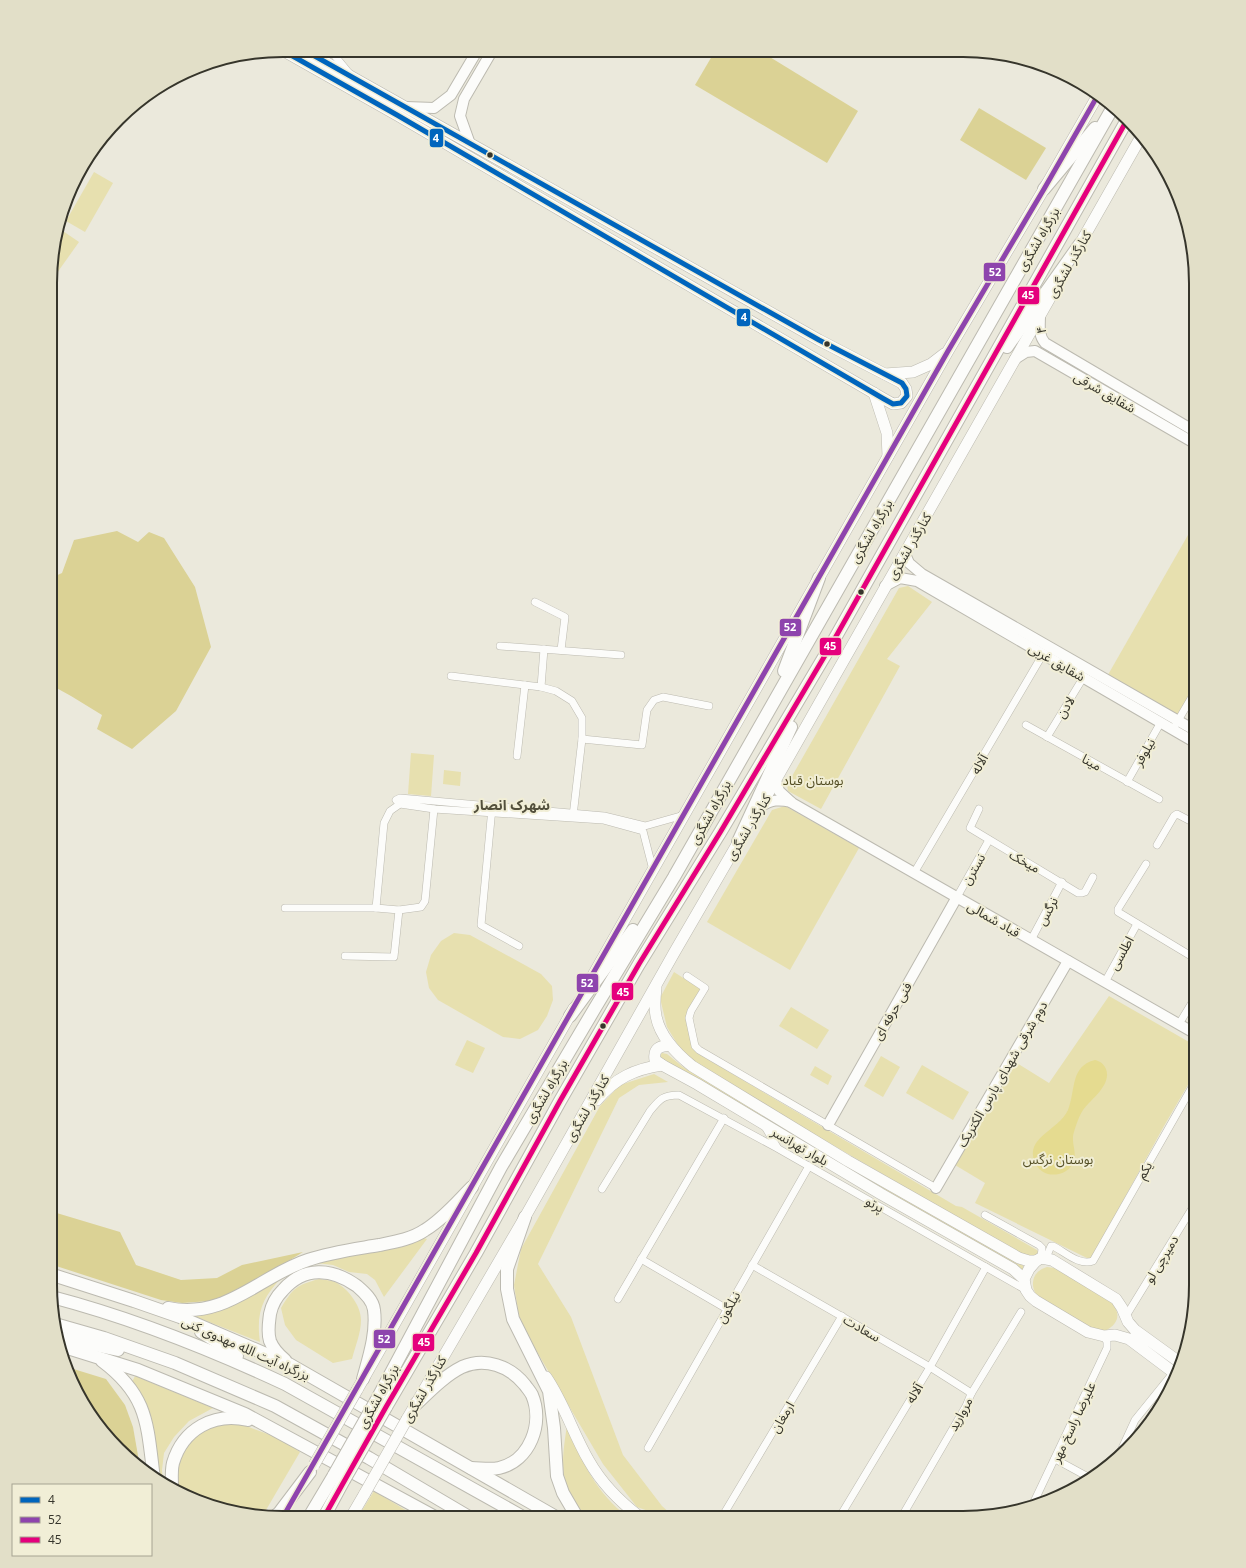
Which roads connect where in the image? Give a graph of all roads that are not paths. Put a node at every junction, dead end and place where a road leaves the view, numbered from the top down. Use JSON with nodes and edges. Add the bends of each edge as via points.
{"nodes":[{"id":1,"x":294,"y":57,"type":"edge"},
{"id":2,"x":316,"y":57,"type":"edge"},
{"id":3,"x":336,"y":57,"type":"edge"},
{"id":4,"x":473,"y":57,"type":"edge"},
{"id":5,"x":488,"y":57,"type":"edge"},
{"id":6,"x":353,"y":78,"type":"junction"},
{"id":7,"x":1095,"y":100,"type":"edge"},
{"id":8,"x":406,"y":107,"type":"junction"},
{"id":9,"x":1110,"y":111,"type":"edge"},
{"id":10,"x":1110,"y":112,"type":"edge"},
{"id":11,"x":1124,"y":125,"type":"edge"},
{"id":12,"x":1139,"y":141,"type":"edge"},
{"id":13,"x":470,"y":144,"type":"junction"},
{"id":14,"x":1141,"y":145,"type":"edge"},
{"id":15,"x":1119,"y":177,"type":"junction"},
{"id":16,"x":1044,"y":189,"type":"junction"},
{"id":17,"x":1080,"y":244,"type":"junction"},
{"id":18,"x":1040,"y":315,"type":"junction"},
{"id":19,"x":1045,"y":343,"type":"joint"},
{"id":20,"x":948,"y":351,"type":"junction"},
{"id":21,"x":1014,"y":360,"type":"junction"},
{"id":22,"x":884,"y":374,"type":"junction"},
{"id":23,"x":874,"y":393,"type":"junction"},
{"id":24,"x":967,"y":403,"type":"junction"},
{"id":25,"x":1189,"y":428,"type":"edge"},
{"id":26,"x":1189,"y":440,"type":"edge"},
{"id":27,"x":888,"y":457,"type":"junction"},
{"id":28,"x":905,"y":554,"type":"junction"},
{"id":29,"x":819,"y":578,"type":"junction"},
{"id":30,"x":920,"y":578,"type":"junction"},
{"id":31,"x":885,"y":586,"type":"junction"},
{"id":32,"x":535,"y":602,"type":"dead end"},
{"id":33,"x":1015,"y":632,"type":"junction"},
{"id":34,"x":500,"y":646,"type":"dead end"},
{"id":35,"x":830,"y":647,"type":"junction"},
{"id":36,"x":544,"y":649,"type":"junction"},
{"id":37,"x":561,"y":650,"type":"junction"},
{"id":38,"x":1043,"y":654,"type":"junction"},
{"id":39,"x":621,"y":655,"type":"dead end"},
{"id":40,"x":451,"y":676,"type":"dead end"},
{"id":41,"x":1083,"y":678,"type":"junction"},
{"id":42,"x":525,"y":685,"type":"junction"},
{"id":43,"x":541,"y":687,"type":"junction"},
{"id":44,"x":1189,"y":702,"type":"edge"},
{"id":45,"x":709,"y":706,"type":"dead end"},
{"id":46,"x":770,"y":706,"type":"junction"},
{"id":47,"x":1161,"y":722,"type":"junction"},
{"id":48,"x":1176,"y":725,"type":"junction"},
{"id":49,"x":1026,"y":726,"type":"dead end"},
{"id":50,"x":1189,"y":728,"type":"edge"},
{"id":51,"x":1047,"y":737,"type":"junction"},
{"id":52,"x":1189,"y":737,"type":"edge"},
{"id":53,"x":582,"y":738,"type":"junction"},
{"id":54,"x":517,"y":756,"type":"dead end"},
{"id":55,"x":776,"y":780,"type":"junction"},
{"id":56,"x":1127,"y":782,"type":"junction"},
{"id":57,"x":1159,"y":800,"type":"dead end"},
{"id":58,"x":792,"y":803,"type":"junction"},
{"id":59,"x":400,"y":804,"type":"junction"},
{"id":60,"x":761,"y":806,"type":"junction"},
{"id":61,"x":434,"y":809,"type":"junction"},
{"id":62,"x":492,"y":809,"type":"junction"},
{"id":63,"x":980,"y":809,"type":"dead end"},
{"id":64,"x":684,"y":815,"type":"junction"},
{"id":65,"x":573,"y":816,"type":"junction"},
{"id":66,"x":1189,"y":820,"type":"edge"},
{"id":67,"x":989,"y":840,"type":"junction"},
{"id":68,"x":738,"y":842,"type":"junction"},
{"id":69,"x":1157,"y":846,"type":"dead end"},
{"id":70,"x":1146,"y":864,"type":"dead end"},
{"id":71,"x":653,"y":870,"type":"junction"},
{"id":72,"x":914,"y":873,"type":"junction"},
{"id":73,"x":674,"y":877,"type":"junction"},
{"id":74,"x":1093,"y":877,"type":"dead end"},
{"id":75,"x":1062,"y":882,"type":"junction"},
{"id":76,"x":957,"y":897,"type":"junction"},
{"id":77,"x":285,"y":908,"type":"dead end"},
{"id":78,"x":376,"y":908,"type":"junction"},
{"id":79,"x":399,"y":910,"type":"junction"},
{"id":80,"x":1137,"y":924,"type":"junction"},
{"id":81,"x":1032,"y":940,"type":"junction"},
{"id":82,"x":519,"y":946,"type":"dead end"},
{"id":83,"x":1189,"y":955,"type":"edge"},
{"id":84,"x":345,"y":956,"type":"dead end"},
{"id":85,"x":1068,"y":961,"type":"junction"},
{"id":86,"x":687,"y":976,"type":"dead end"},
{"id":87,"x":1105,"y":982,"type":"junction"},
{"id":88,"x":656,"y":986,"type":"junction"},
{"id":89,"x":1189,"y":1008,"type":"edge"},
{"id":90,"x":570,"y":1016,"type":"junction"},
{"id":91,"x":1179,"y":1024,"type":"junction"},
{"id":92,"x":1189,"y":1030,"type":"edge"},
{"id":93,"x":670,"y":1045,"type":"junction"},
{"id":94,"x":662,"y":1065,"type":"junction"},
{"id":95,"x":1189,"y":1092,"type":"edge"},
{"id":96,"x":724,"y":1118,"type":"junction"},
{"id":97,"x":581,"y":1119,"type":"junction"},
{"id":98,"x":763,"y":1124,"type":"junction"},
{"id":99,"x":828,"y":1124,"type":"junction"},
{"id":100,"x":777,"y":1148,"type":"junction"},
{"id":101,"x":809,"y":1166,"type":"junction"},
{"id":102,"x":472,"y":1187,"type":"junction"},
{"id":103,"x":936,"y":1188,"type":"joint"},
{"id":104,"x":602,"y":1189,"type":"dead end"},
{"id":105,"x":1189,"y":1213,"type":"edge"},
{"id":106,"x":984,"y":1215,"type":"dead end"},
{"id":107,"x":525,"y":1217,"type":"junction"},
{"id":108,"x":641,"y":1259,"type":"junction"},
{"id":109,"x":1041,"y":1259,"type":"junction"},
{"id":110,"x":752,"y":1265,"type":"junction"},
{"id":111,"x":986,"y":1267,"type":"junction"},
{"id":112,"x":57,"y":1276,"type":"edge"},
{"id":113,"x":1025,"y":1285,"type":"junction"},
{"id":114,"x":57,"y":1298,"type":"edge"},
{"id":115,"x":618,"y":1299,"type":"dead end"},
{"id":116,"x":134,"y":1301,"type":"junction"},
{"id":117,"x":727,"y":1309,"type":"junction"},
{"id":118,"x":1021,"y":1312,"type":"dead end"},
{"id":119,"x":842,"y":1316,"type":"junction"},
{"id":120,"x":1126,"y":1316,"type":"junction"},
{"id":121,"x":180,"y":1317,"type":"junction"},
{"id":122,"x":61,"y":1326,"type":"edge"},
{"id":123,"x":1109,"y":1336,"type":"junction"},
{"id":124,"x":64,"y":1338,"type":"edge"},
{"id":125,"x":66,"y":1347,"type":"edge"},
{"id":126,"x":529,"y":1351,"type":"junction"},
{"id":127,"x":95,"y":1356,"type":"junction"},
{"id":128,"x":158,"y":1357,"type":"junction"},
{"id":129,"x":1176,"y":1360,"type":"edge"},
{"id":130,"x":289,"y":1364,"type":"junction"},
{"id":131,"x":246,"y":1366,"type":"junction"},
{"id":132,"x":930,"y":1367,"type":"junction"},
{"id":133,"x":1172,"y":1372,"type":"edge"},
{"id":134,"x":1167,"y":1384,"type":"edge"},
{"id":135,"x":360,"y":1385,"type":"junction"},
{"id":136,"x":971,"y":1394,"type":"junction"},
{"id":137,"x":381,"y":1404,"type":"junction"},
{"id":138,"x":415,"y":1405,"type":"junction"},
{"id":139,"x":262,"y":1424,"type":"junction"},
{"id":140,"x":1124,"y":1444,"type":"edge"},
{"id":141,"x":648,"y":1448,"type":"dead end"},
{"id":142,"x":1055,"y":1459,"type":"junction"},
{"id":143,"x":312,"y":1468,"type":"junction"},
{"id":144,"x":470,"y":1468,"type":"junction"},
{"id":145,"x":153,"y":1469,"type":"edge"},
{"id":146,"x":1085,"y":1475,"type":"edge"},
{"id":147,"x":339,"y":1478,"type":"junction"},
{"id":148,"x":172,"y":1482,"type":"edge"},
{"id":149,"x":1036,"y":1499,"type":"edge"},
{"id":150,"x":409,"y":1502,"type":"junction"},
{"id":151,"x":280,"y":1511,"type":"edge"},
{"id":152,"x":287,"y":1511,"type":"edge"},
{"id":153,"x":314,"y":1511,"type":"edge"},
{"id":154,"x":327,"y":1511,"type":"edge"},
{"id":155,"x":355,"y":1511,"type":"edge"},
{"id":156,"x":419,"y":1511,"type":"edge"},
{"id":157,"x":424,"y":1511,"type":"edge"},
{"id":158,"x":457,"y":1511,"type":"edge"},
{"id":159,"x":511,"y":1511,"type":"edge"},
{"id":160,"x":544,"y":1511,"type":"edge"},
{"id":161,"x":573,"y":1511,"type":"edge"},
{"id":162,"x":632,"y":1511,"type":"edge"},
{"id":163,"x":726,"y":1511,"type":"edge"},
{"id":164,"x":843,"y":1511,"type":"edge"},
{"id":165,"x":905,"y":1511,"type":"edge"}],
"edges":[{"from":1,"to":23,"type":"main road"},
{"from":2,"to":6,"type":"main road"},
{"from":3,"to":6,"type":"street"},
{"from":4,"to":8,"type":"street","via":[[451,95],[434,108]]},
{"from":5,"to":13,"type":"street","via":[[464,99],[460,116]]},
{"from":6,"to":8,"type":"main road"},
{"from":7,"to":16,"type":"main road"},
{"from":8,"to":13,"type":"main road"},
{"from":9,"to":16,"type":"highway"},
{"from":10,"to":46,"type":"highway","name":"بزرگراه لشگری"},
{"from":11,"to":24,"type":"highway","name":"بزرگراه لشگری"},
{"from":12,"to":15,"type":"main road","name":"کنارگذر لشگری"},
{"from":13,"to":22,"type":"main road"},
{"from":14,"to":15,"type":"main road"},
{"from":15,"to":17,"type":"main road","name":"کنارگذر لشگری"},
{"from":16,"to":20,"type":"main road"},
{"from":17,"to":18,"type":"main road","name":"کنارگذر لشگری"},
{"from":17,"to":24,"type":"highway"},
{"from":18,"to":19,"type":"street","name":"۴","via":[[1041,339]]},
{"from":18,"to":21,"type":"main road","name":"کنارگذر لشگری"},
{"from":19,"to":25,"type":"street","name":"شقایق شرقی"},
{"from":20,"to":22,"type":"main road","via":[[931,364],[913,372]]},
{"from":20,"to":27,"type":"main road"},
{"from":21,"to":26,"type":"street","name":"شقایق شرقی","via":[[1026,352],[1035,351]]},
{"from":21,"to":28,"type":"main road","name":"کنارگذر لشگری"},
{"from":22,"to":23,"type":"main road","via":[[902,383],[907,396],[901,403],[893,404]]},
{"from":23,"to":27,"type":"main road","via":[[886,433]]},
{"from":24,"to":35,"type":"highway","name":"بزرگراه لشگری"},
{"from":27,"to":29,"type":"main road"},
{"from":28,"to":30,"type":"street"},
{"from":28,"to":31,"type":"main road","name":"کنارگذر لشگری"},
{"from":29,"to":46,"type":"highway"},
{"from":29,"to":64,"type":"main road"},
{"from":30,"to":31,"type":"street","via":[[900,578]]},
{"from":30,"to":33,"type":"street","name":"شقایق غربی"},
{"from":31,"to":55,"type":"main road","name":"کنارگذر لشگری"},
{"from":32,"to":37,"type":"street","via":[[565,617]]},
{"from":33,"to":38,"type":"street","name":"شقایق غربی"},
{"from":33,"to":48,"type":"street","name":"شقایق غربی"},
{"from":34,"to":36,"type":"street"},
{"from":35,"to":68,"type":"highway"},
{"from":35,"to":137,"type":"highway","name":"بزرگراه لشگری","via":[[639,964],[476,1253]]},
{"from":36,"to":37,"type":"street"},
{"from":36,"to":43,"type":"street"},
{"from":37,"to":39,"type":"street"},
{"from":38,"to":41,"type":"street","name":"شقایق غربی"},
{"from":38,"to":72,"type":"street","name":"آلاله"},
{"from":40,"to":42,"type":"street"},
{"from":41,"to":47,"type":"street","name":"شقایق غربی"},
{"from":41,"to":51,"type":"street","name":"لادن"},
{"from":42,"to":43,"type":"street"},
{"from":42,"to":54,"type":"street"},
{"from":43,"to":53,"type":"street","via":[[556,691],[572,701],[582,718]]},
{"from":44,"to":48,"type":"street"},
{"from":45,"to":53,"type":"street","via":[[663,697],[654,700],[647,710],[642,745]]},
{"from":46,"to":73,"type":"highway","name":"بزرگراه لشگری"},
{"from":47,"to":48,"type":"street","name":"شقایق غربی"},
{"from":47,"to":56,"type":"street","name":"نیلوفر"},
{"from":48,"to":50,"type":"street","name":"شقایق غربی"},
{"from":48,"to":52,"type":"street","name":"شقایق غربی"},
{"from":49,"to":51,"type":"street","name":"مینا"},
{"from":51,"to":56,"type":"street","name":"مینا"},
{"from":53,"to":65,"type":"street"},
{"from":55,"to":58,"type":"street","via":[[779,791]]},
{"from":55,"to":60,"type":"main road","name":"کنارگذر لشگری"},
{"from":56,"to":57,"type":"street","name":"مینا"},
{"from":58,"to":60,"type":"street","via":[[780,799]]},
{"from":58,"to":72,"type":"street","name":"قباد شمالی"},
{"from":59,"to":61,"type":"street"},
{"from":59,"to":62,"type":"street","via":[[396,800],[400,798]]},
{"from":59,"to":78,"type":"street","via":[[390,811],[384,823]]},
{"from":60,"to":68,"type":"main road","name":"کنارگذر لشگری"},
{"from":61,"to":62,"type":"street"},
{"from":61,"to":79,"type":"street","via":[[425,901],[421,907]]},
{"from":62,"to":65,"type":"street"},
{"from":62,"to":82,"type":"street","via":[[481,925]]},
{"from":63,"to":67,"type":"street","name":"میخک","via":[[970,828]]},
{"from":64,"to":65,"type":"street","via":[[645,826],[604,816]]},
{"from":64,"to":71,"type":"main road"},
{"from":65,"to":71,"type":"street","via":[[604,820],[644,831]]},
{"from":66,"to":69,"type":"street","via":[[1177,814],[1174,816]]},
{"from":67,"to":75,"type":"street","name":"میخک"},
{"from":67,"to":76,"type":"street","name":"نسترن"},
{"from":68,"to":88,"type":"main road","name":"کنارگذر لشگری"},
{"from":70,"to":80,"type":"street","via":[[1118,909],[1118,912]]},
{"from":71,"to":90,"type":"main road"},
{"from":72,"to":76,"type":"street","name":"قباد شمالی"},
{"from":73,"to":90,"type":"highway"},
{"from":73,"to":137,"type":"highway","name":"بزرگراه لشگری","via":[[501,1167]]},
{"from":74,"to":75,"type":"street","name":"میخک","via":[[1082,894]]},
{"from":75,"to":81,"type":"street","name":"نرگس"},
{"from":76,"to":81,"type":"street","name":"قباد شمالی"},
{"from":76,"to":99,"type":"street","name":"فنی حرفه ای"},
{"from":77,"to":78,"type":"street"},
{"from":78,"to":79,"type":"street"},
{"from":79,"to":84,"type":"street","via":[[394,957]]},
{"from":80,"to":83,"type":"street"},
{"from":80,"to":87,"type":"street","name":"اطلسی"},
{"from":81,"to":85,"type":"street","name":"قباد شمالی"},
{"from":85,"to":87,"type":"street","name":"قباد شمالی"},
{"from":85,"to":103,"type":"street","name":"دوم شرقی شهدای پارس الکتریک"},
{"from":86,"to":99,"type":"street","via":[[705,988],[689,1018],[695,1046]]},
{"from":87,"to":91,"type":"street","name":"قباد شمالی"},
{"from":88,"to":93,"type":"main road","name":"بلوار تهرانسر","via":[[656,1016]]},
{"from":88,"to":97,"type":"main road","name":"کنارگذر لشگری"},
{"from":89,"to":91,"type":"street"},
{"from":90,"to":102,"type":"main road"},
{"from":91,"to":92,"type":"street","name":"قباد شمالی"},
{"from":93,"to":94,"type":"main road","via":[[656,1049],[655,1060]]},
{"from":93,"to":109,"type":"main road","name":"بلوار تهرانسر","via":[[692,1066],[842,1157],[1019,1258],[1029,1261]]},
{"from":94,"to":97,"type":"main road","via":[[638,1069],[618,1080],[606,1089]]},
{"from":94,"to":98,"type":"main road","name":"بلوار تهرانسر"},
{"from":95,"to":109,"type":"street","name":"یکم","via":[[1093,1261],[1080,1261],[1053,1246]]},
{"from":96,"to":100,"type":"street","name":"پرتو"},
{"from":96,"to":104,"type":"street","name":"پرتو","via":[[678,1095],[665,1096],[650,1111]]},
{"from":96,"to":108,"type":"street"},
{"from":97,"to":107,"type":"main road","name":"کنارگذر لشگری"},
{"from":98,"to":100,"type":"street"},
{"from":98,"to":113,"type":"main road","name":"بلوار تهرانسر","via":[[1013,1269]]},
{"from":99,"to":103,"type":"street"},
{"from":100,"to":101,"type":"street","name":"پرتو"},
{"from":101,"to":110,"type":"street","name":"نیلگون"},
{"from":101,"to":111,"type":"street","name":"پرتو"},
{"from":102,"to":116,"type":"highway","via":[[444,1216],[425,1231],[399,1241],[306,1260],[233,1300],[214,1307],[173,1309]]},
{"from":102,"to":135,"type":"main road"},
{"from":105,"to":120,"type":"street","name":"دمیرچی لو"},
{"from":106,"to":109,"type":"street","via":[[1039,1245],[1042,1248]]},
{"from":107,"to":126,"type":"highway","via":[[507,1269],[507,1289],[513,1319]]},
{"from":107,"to":138,"type":"main road","name":"کنارگذر لشگری"},
{"from":108,"to":115,"type":"street"},
{"from":108,"to":117,"type":"street"},
{"from":109,"to":113,"type":"main road","via":[[1028,1269]]},
{"from":109,"to":120,"type":"main road","name":"بلوار تهرانسر","via":[[1060,1264],[1110,1294],[1120,1303]]},
{"from":110,"to":117,"type":"street","name":"نیلگون"},
{"from":110,"to":119,"type":"street","name":"سعادت"},
{"from":111,"to":113,"type":"street","name":"پرتو"},
{"from":111,"to":132,"type":"street","name":"آلاله"},
{"from":112,"to":116,"type":"highway","name":"بزرگراه آیت الله مهدوی کنی"},
{"from":113,"to":123,"type":"main road","name":"بلوار تهرانسر","via":[[1033,1299],[1049,1310],[1088,1332]]},
{"from":114,"to":131,"type":"highway","name":"بزرگراه آیت الله مهدوی کنی","via":[[184,1340]]},
{"from":116,"to":121,"type":"highway","name":"بزرگراه آیت الله مهدوی کنی"},
{"from":117,"to":141,"type":"street","name":"نیلگون"},
{"from":118,"to":136,"type":"street","name":"مروارید"},
{"from":119,"to":132,"type":"street","name":"سعادت"},
{"from":119,"to":163,"type":"street","name":"ارمغان"},
{"from":120,"to":123,"type":"main road","via":[[1122,1327]]},
{"from":120,"to":129,"type":"main road","via":[[1135,1330]]},
{"from":121,"to":130,"type":"highway","name":"بزرگراه آیت الله مهدوی کنی"},
{"from":121,"to":131,"type":"highway","via":[[233,1352]]},
{"from":122,"to":128,"type":"highway"},
{"from":123,"to":133,"type":"main road","via":[[1129,1339]]},
{"from":123,"to":142,"type":"street","name":"علیرضا راسخ مهر","via":[[1107,1348]]},
{"from":124,"to":128,"type":"highway"},
{"from":125,"to":127,"type":"highway"},
{"from":126,"to":161,"type":"highway","via":[[549,1392],[558,1476]]},
{"from":126,"to":162,"type":"main road","via":[[555,1390],[599,1478]]},
{"from":127,"to":139,"type":"highway","via":[[204,1396]]},
{"from":127,"to":145,"type":"highway","via":[[125,1381],[141,1405]]},
{"from":128,"to":158,"type":"highway","via":[[274,1406],[369,1458]]},
{"from":130,"to":135,"type":"highway","via":[[277,1352],[270,1341],[268,1331],[276,1296],[296,1278],[312,1273],[329,1273],[347,1280],[366,1293],[374,1309],[372,1344]]},
{"from":130,"to":144,"type":"highway","name":"بزرگراه آیت الله مهدوی کنی"},
{"from":131,"to":159,"type":"highway","name":"بزرگراه آیت الله مهدوی کنی","via":[[285,1384]]},
{"from":132,"to":136,"type":"street","name":"سعادت"},
{"from":132,"to":164,"type":"street","name":"آلاله"},
{"from":134,"to":140,"type":"street","via":[[1135,1420]]},
{"from":135,"to":143,"type":"main road","bridge":true},
{"from":136,"to":165,"type":"street","name":"مروارید"},
{"from":137,"to":147,"type":"highway","name":"بزرگراه لشگری","bridge":true},
{"from":138,"to":144,"type":"highway","via":[[440,1383],[464,1367],[493,1363],[508,1369],[520,1378],[532,1394],[537,1418],[535,1431],[525,1452],[516,1461],[500,1468]]},
{"from":138,"to":155,"type":"main road","name":"کنارگذر لشگری","bridge":true},
{"from":139,"to":148,"type":"highway","via":[[244,1419],[220,1418],[195,1430],[180,1448],[173,1464]]},
{"from":139,"to":150,"type":"highway"},
{"from":142,"to":146,"type":"street"},
{"from":142,"to":149,"type":"street","name":"علیرضا راسخ مهر"},
{"from":143,"to":151,"type":"highway"},
{"from":143,"to":152,"type":"main road"},
{"from":144,"to":160,"type":"highway","name":"بزرگراه آیت الله مهدوی کنی"},
{"from":147,"to":153,"type":"highway","name":"بزرگراه لشگری"},
{"from":147,"to":154,"type":"highway","name":"بزرگراه لشگری"},
{"from":150,"to":156,"type":"highway"},
{"from":150,"to":157,"type":"highway"}]}
